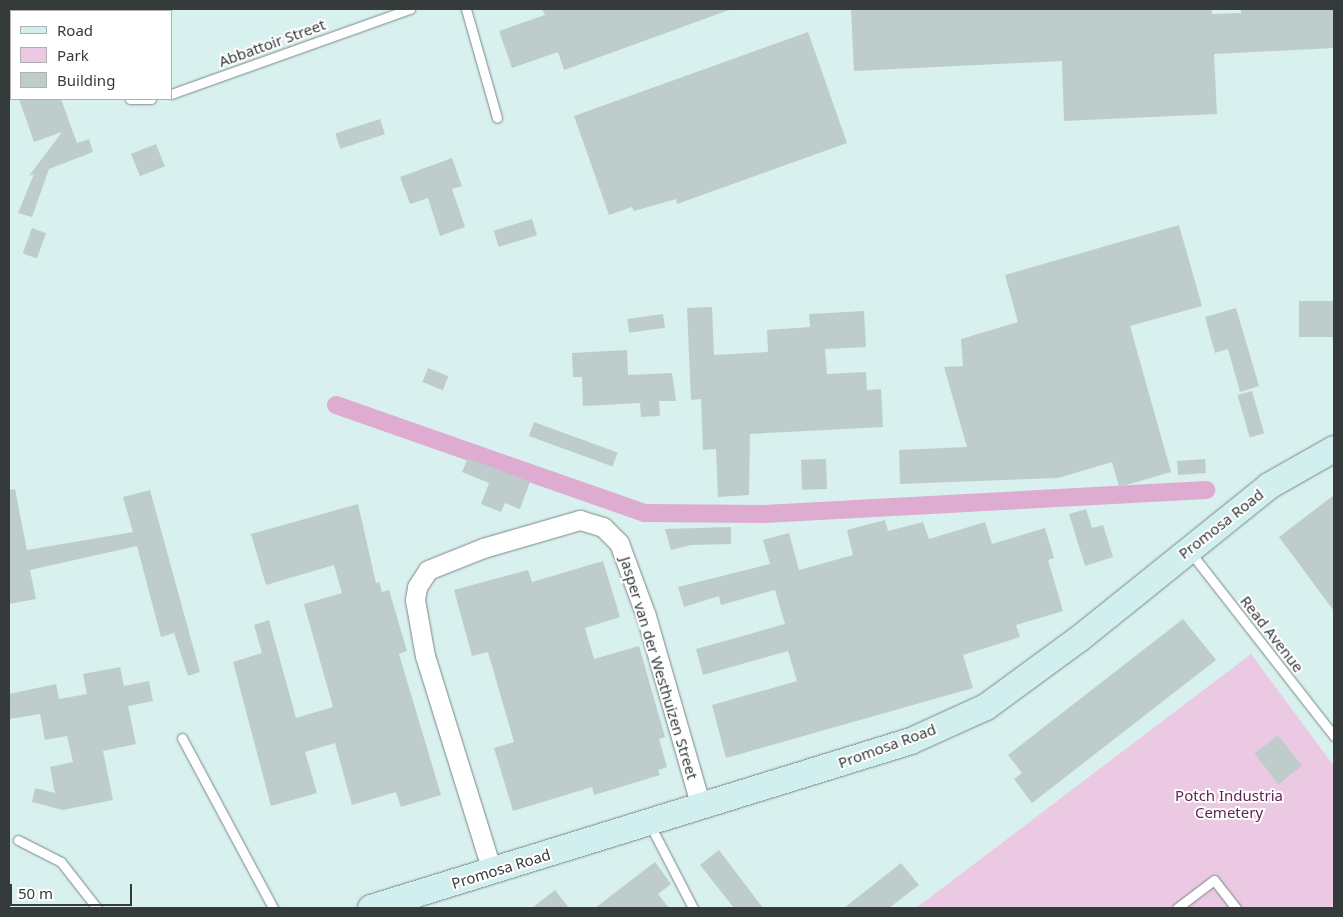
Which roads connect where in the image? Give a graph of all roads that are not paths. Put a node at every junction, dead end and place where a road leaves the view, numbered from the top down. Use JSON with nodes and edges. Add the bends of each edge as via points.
{"nodes":[{"id":1,"x":410,"y":9,"type":"edge"},
{"id":2,"x":466,"y":9,"type":"edge"},
{"id":3,"x":172,"y":94,"type":"edge"},
{"id":4,"x":497,"y":118,"type":"dead end"},
{"id":5,"x":1334,"y":449,"type":"edge"},
{"id":6,"x":1188,"y":549,"type":"junction"},
{"id":7,"x":1334,"y":736,"type":"edge"},
{"id":8,"x":182,"y":738,"type":"dead end"},
{"id":9,"x":701,"y":807,"type":"junction"},
{"id":10,"x":648,"y":823,"type":"junction"},
{"id":11,"x":18,"y":840,"type":"dead end"},
{"id":12,"x":492,"y":871,"type":"junction"},
{"id":13,"x":385,"y":906,"type":"edge"},
{"id":14,"x":97,"y":908,"type":"edge"},
{"id":15,"x":272,"y":908,"type":"edge"},
{"id":16,"x":693,"y":908,"type":"edge"},
{"id":17,"x":1177,"y":908,"type":"edge"},
{"id":18,"x":1236,"y":908,"type":"edge"}],
"edges":[{"from":1,"to":3,"type":"lane","name":"Abbattoir Street"},
{"from":2,"to":4,"type":"lane"},
{"from":5,"to":6,"type":"street","name":"Promosa Road","via":[[1269,486]]},
{"from":6,"to":7,"type":"lane","name":"Read Avenue"},
{"from":6,"to":9,"type":"street","name":"Promosa Road","via":[[1079,639],[986,707],[911,741]]},
{"from":8,"to":15,"type":"lane"},
{"from":9,"to":10,"type":"street","name":"Promosa Road"},
{"from":9,"to":12,"type":"street","name":"Jasper van der Westhuizen Street","via":[[646,616],[619,542],[604,527],[580,520],[491,545],[428,570],[417,587],[415,600],[425,656]]},
{"from":10,"to":12,"type":"street","name":"Promosa Road"},
{"from":10,"to":16,"type":"lane"},
{"from":11,"to":14,"type":"lane","via":[[61,862]]},
{"from":12,"to":13,"type":"street","name":"Promosa Road"},
{"from":17,"to":18,"type":"lane","via":[[1214,880]]}]}
